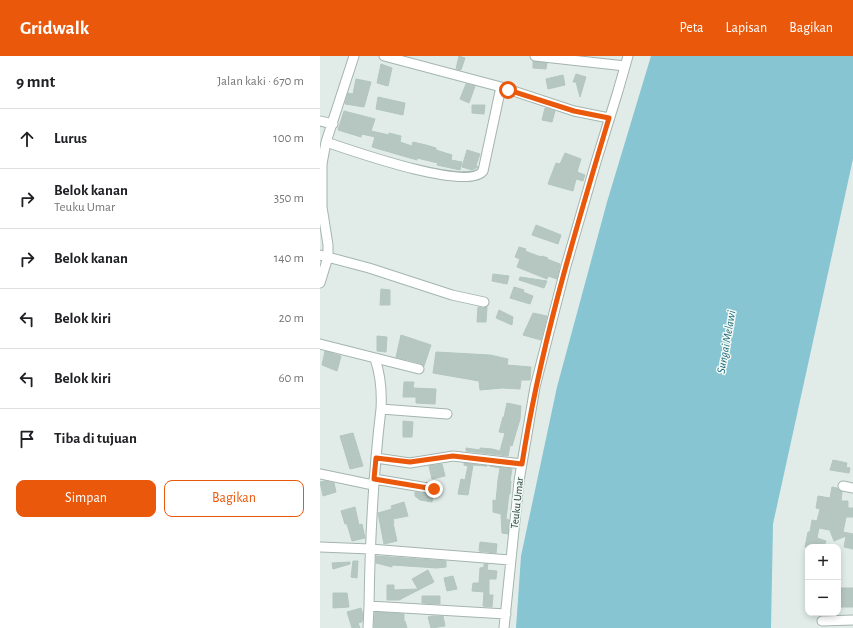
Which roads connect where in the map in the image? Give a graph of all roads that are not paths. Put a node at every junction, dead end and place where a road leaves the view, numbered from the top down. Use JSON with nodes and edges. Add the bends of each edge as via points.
{"nodes":[{"id":1,"x":354,"y":56,"type":"edge"},
{"id":2,"x":384,"y":56,"type":"edge"},
{"id":3,"x":535,"y":56,"type":"edge"},
{"id":4,"x":628,"y":56,"type":"edge"},
{"id":5,"x":625,"y":66,"type":"junction"},
{"id":6,"x":501,"y":87,"type":"junction"},
{"id":7,"x":609,"y":118,"type":"junction"},
{"id":8,"x":320,"y":121,"type":"edge"},
{"id":9,"x":333,"y":124,"type":"junction"},
{"id":10,"x":326,"y":142,"type":"junction"},
{"id":11,"x":324,"y":256,"type":"edge"},
{"id":12,"x":320,"y":283,"type":"edge"},
{"id":13,"x":484,"y":302,"type":"dead end"},
{"id":14,"x":320,"y":344,"type":"edge"},
{"id":15,"x":375,"y":359,"type":"junction"},
{"id":16,"x":419,"y":369,"type":"dead end"},
{"id":17,"x":381,"y":409,"type":"junction"},
{"id":18,"x":447,"y":414,"type":"dead end"},
{"id":19,"x":376,"y":458,"type":"junction"},
{"id":20,"x":522,"y":464,"type":"junction"},
{"id":21,"x":320,"y":474,"type":"edge"},
{"id":22,"x":373,"y":482,"type":"junction"},
{"id":23,"x":843,"y":486,"type":"dead end"},
{"id":24,"x":438,"y":488,"type":"dead end"},
{"id":25,"x":853,"y":488,"type":"edge"},
{"id":26,"x":320,"y":547,"type":"edge"},
{"id":27,"x":370,"y":549,"type":"junction"},
{"id":28,"x":511,"y":560,"type":"junction"},
{"id":29,"x":369,"y":606,"type":"junction"},
{"id":30,"x":506,"y":614,"type":"junction"},
{"id":31,"x":853,"y":620,"type":"edge"},
{"id":32,"x":822,"y":621,"type":"dead end"},
{"id":33,"x":368,"y":628,"type":"edge"},
{"id":34,"x":504,"y":628,"type":"edge"}],
"edges":[{"from":1,"to":9,"type":"street"},
{"from":2,"to":6,"type":"street"},
{"from":3,"to":5,"type":"street"},
{"from":4,"to":5,"type":"street","name":"Teuku Umar"},
{"from":5,"to":7,"type":"street","name":"Teuku Umar"},
{"from":6,"to":7,"type":"street","via":[[574,111]]},
{"from":6,"to":10,"type":"street","via":[[483,171],[476,176],[447,176],[389,163]]},
{"from":7,"to":20,"type":"street","name":"Teuku Umar","via":[[566,266],[536,387]]},
{"from":8,"to":9,"type":"street"},
{"from":9,"to":10,"type":"street"},
{"from":10,"to":11,"type":"street","via":[[322,164],[322,206],[328,246]]},
{"from":11,"to":12,"type":"street"},
{"from":11,"to":13,"type":"street","via":[[452,295]]},
{"from":14,"to":15,"type":"street"},
{"from":15,"to":16,"type":"street"},
{"from":15,"to":17,"type":"street","via":[[382,387]]},
{"from":17,"to":18,"type":"street"},
{"from":17,"to":19,"type":"street"},
{"from":19,"to":20,"type":"street","via":[[410,462],[453,456]]},
{"from":19,"to":22,"type":"street"},
{"from":20,"to":28,"type":"street","name":"Teuku Umar"},
{"from":21,"to":22,"type":"street"},
{"from":22,"to":24,"type":"street"},
{"from":22,"to":27,"type":"street"},
{"from":23,"to":25,"type":"street"},
{"from":26,"to":27,"type":"street"},
{"from":27,"to":28,"type":"street"},
{"from":27,"to":29,"type":"street"},
{"from":28,"to":30,"type":"street","name":"Teuku Umar"},
{"from":29,"to":30,"type":"street"},
{"from":29,"to":33,"type":"street"},
{"from":30,"to":34,"type":"street","name":"Teuku Umar"},
{"from":31,"to":32,"type":"street"}]}
